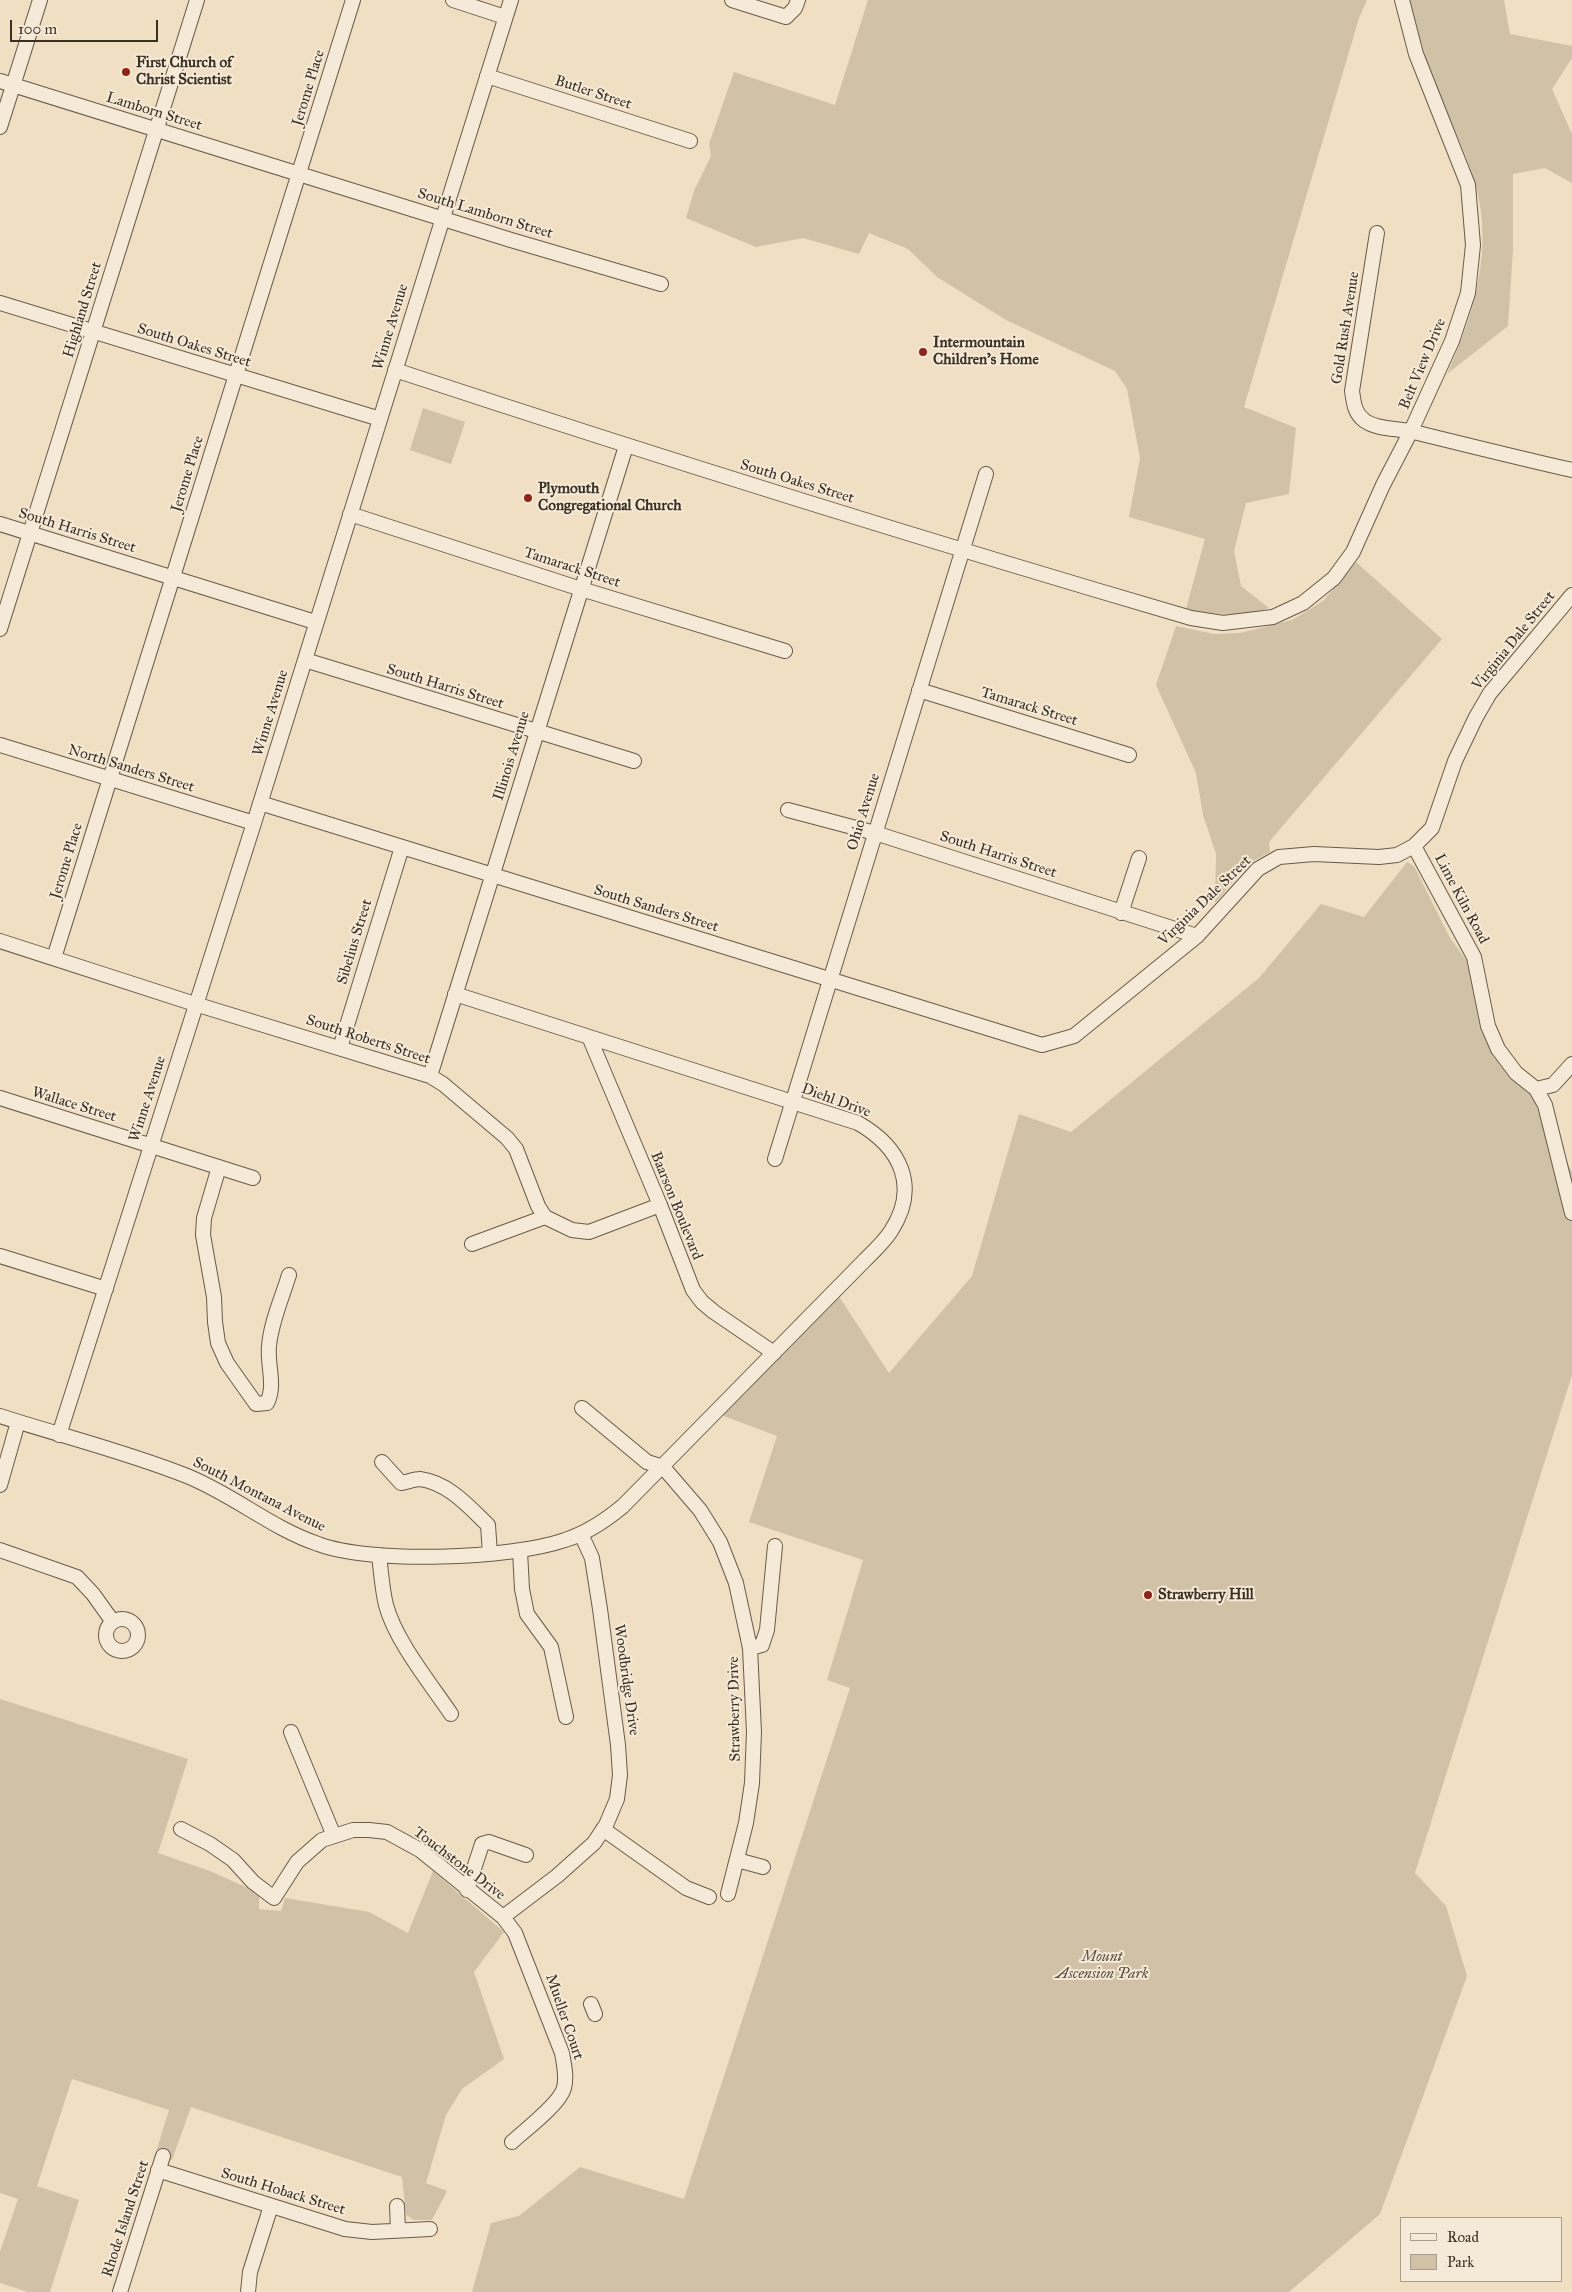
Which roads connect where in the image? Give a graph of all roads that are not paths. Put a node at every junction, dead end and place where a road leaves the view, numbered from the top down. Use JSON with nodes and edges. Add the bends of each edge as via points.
{"nodes":[{"id":1,"x":40,"y":0,"type":"edge"},
{"id":2,"x":197,"y":0,"type":"edge"},
{"id":3,"x":353,"y":0,"type":"edge"},
{"id":4,"x":453,"y":0,"type":"edge"},
{"id":5,"x":511,"y":0,"type":"edge"},
{"id":6,"x":732,"y":0,"type":"edge"},
{"id":7,"x":798,"y":0,"type":"edge"},
{"id":8,"x":1402,"y":0,"type":"edge"},
{"id":9,"x":505,"y":17,"type":"junction"},
{"id":10,"x":487,"y":76,"type":"junction"},
{"id":11,"x":7,"y":83,"type":"edge"},
{"id":12,"x":0,"y":127,"type":"edge"},
{"id":13,"x":157,"y":130,"type":"junction"},
{"id":14,"x":690,"y":141,"type":"dead end"},
{"id":15,"x":299,"y":174,"type":"junction"},
{"id":16,"x":442,"y":218,"type":"junction"},
{"id":17,"x":1377,"y":233,"type":"dead end"},
{"id":18,"x":661,"y":284,"type":"dead end"},
{"id":19,"x":0,"y":303,"type":"edge"},
{"id":20,"x":94,"y":332,"type":"junction"},
{"id":21,"x":395,"y":370,"type":"junction"},
{"id":22,"x":236,"y":375,"type":"junction"},
{"id":23,"x":380,"y":419,"type":"junction"},
{"id":24,"x":1412,"y":431,"type":"junction"},
{"id":25,"x":626,"y":446,"type":"junction"},
{"id":26,"x":1572,"y":470,"type":"edge"},
{"id":27,"x":986,"y":474,"type":"dead end"},
{"id":28,"x":350,"y":514,"type":"junction"},
{"id":29,"x":0,"y":524,"type":"edge"},
{"id":30,"x":30,"y":533,"type":"junction"},
{"id":31,"x":962,"y":550,"type":"junction"},
{"id":32,"x":174,"y":578,"type":"junction"},
{"id":33,"x":581,"y":589,"type":"junction"},
{"id":34,"x":1572,"y":595,"type":"edge"},
{"id":35,"x":1191,"y":618,"type":"joint"},
{"id":36,"x":315,"y":622,"type":"junction"},
{"id":37,"x":0,"y":629,"type":"edge"},
{"id":38,"x":785,"y":651,"type":"dead end"},
{"id":39,"x":305,"y":660,"type":"junction"},
{"id":40,"x":919,"y":690,"type":"junction"},
{"id":41,"x":537,"y":732,"type":"junction"},
{"id":42,"x":0,"y":745,"type":"edge"},
{"id":43,"x":1129,"y":754,"type":"dead end"},
{"id":44,"x":634,"y":761,"type":"dead end"},
{"id":45,"x":110,"y":779,"type":"junction"},
{"id":46,"x":260,"y":803,"type":"junction"},
{"id":47,"x":788,"y":810,"type":"dead end"},
{"id":48,"x":254,"y":823,"type":"junction"},
{"id":49,"x":875,"y":833,"type":"junction"},
{"id":50,"x":1414,"y":846,"type":"junction"},
{"id":51,"x":402,"y":847,"type":"junction"},
{"id":52,"x":1139,"y":858,"type":"dead end"},
{"id":53,"x":492,"y":875,"type":"junction"},
{"id":54,"x":1121,"y":913,"type":"junction"},
{"id":55,"x":1197,"y":936,"type":"junction"},
{"id":56,"x":0,"y":941,"type":"edge"},
{"id":57,"x":54,"y":958,"type":"junction"},
{"id":58,"x":830,"y":980,"type":"junction"},
{"id":59,"x":455,"y":994,"type":"junction"},
{"id":60,"x":195,"y":1004,"type":"junction"},
{"id":61,"x":590,"y":1038,"type":"junction"},
{"id":62,"x":1042,"y":1045,"type":"joint"},
{"id":63,"x":340,"y":1048,"type":"junction"},
{"id":64,"x":1572,"y":1064,"type":"edge"},
{"id":65,"x":430,"y":1076,"type":"junction"},
{"id":66,"x":1536,"y":1089,"type":"junction"},
{"id":67,"x":0,"y":1098,"type":"edge"},
{"id":68,"x":792,"y":1102,"type":"junction"},
{"id":69,"x":150,"y":1145,"type":"junction"},
{"id":70,"x":775,"y":1159,"type":"dead end"},
{"id":71,"x":219,"y":1167,"type":"junction"},
{"id":72,"x":253,"y":1178,"type":"dead end"},
{"id":73,"x":660,"y":1205,"type":"junction"},
{"id":74,"x":1572,"y":1213,"type":"edge"},
{"id":75,"x":545,"y":1217,"type":"junction"},
{"id":76,"x":472,"y":1244,"type":"dead end"},
{"id":77,"x":0,"y":1256,"type":"edge"},
{"id":78,"x":289,"y":1275,"type":"dead end"},
{"id":79,"x":106,"y":1288,"type":"junction"},
{"id":80,"x":774,"y":1353,"type":"junction"},
{"id":81,"x":582,"y":1408,"type":"dead end"},
{"id":82,"x":0,"y":1416,"type":"edge"},
{"id":83,"x":18,"y":1422,"type":"junction"},
{"id":84,"x":59,"y":1436,"type":"junction"},
{"id":85,"x":382,"y":1462,"type":"dead end"},
{"id":86,"x":663,"y":1466,"type":"junction"},
{"id":87,"x":0,"y":1484,"type":"edge"},
{"id":88,"x":581,"y":1534,"type":"junction"},
{"id":89,"x":775,"y":1546,"type":"dead end"},
{"id":90,"x":0,"y":1550,"type":"edge"},
{"id":91,"x":520,"y":1551,"type":"junction"},
{"id":92,"x":490,"y":1554,"type":"junction"},
{"id":93,"x":379,"y":1555,"type":"junction"},
{"id":94,"x":113,"y":1622,"type":"dead end"},
{"id":95,"x":750,"y":1648,"type":"junction"},
{"id":96,"x":451,"y":1714,"type":"dead end"},
{"id":97,"x":566,"y":1717,"type":"dead end"},
{"id":98,"x":291,"y":1732,"type":"dead end"},
{"id":99,"x":180,"y":1829,"type":"dead end"},
{"id":100,"x":603,"y":1830,"type":"junction"},
{"id":101,"x":334,"y":1836,"type":"junction"},
{"id":102,"x":526,"y":1855,"type":"dead end"},
{"id":103,"x":737,"y":1860,"type":"junction"},
{"id":104,"x":763,"y":1867,"type":"dead end"},
{"id":105,"x":467,"y":1890,"type":"junction"},
{"id":106,"x":728,"y":1894,"type":"dead end"},
{"id":107,"x":709,"y":1897,"type":"dead end"},
{"id":108,"x":504,"y":1918,"type":"junction"},
{"id":109,"x":512,"y":2142,"type":"dead end"},
{"id":110,"x":163,"y":2156,"type":"dead end"},
{"id":111,"x":158,"y":2170,"type":"junction"},
{"id":112,"x":271,"y":2206,"type":"junction"},
{"id":113,"x":397,"y":2206,"type":"dead end"},
{"id":114,"x":430,"y":2229,"type":"dead end"},
{"id":115,"x":398,"y":2230,"type":"junction"},
{"id":116,"x":120,"y":2292,"type":"edge"},
{"id":117,"x":248,"y":2292,"type":"edge"}],
"edges":[{"from":1,"to":11,"type":"street"},
{"from":2,"to":13,"type":"street","name":"Highland Street"},
{"from":3,"to":15,"type":"street","name":"Jerome Place"},
{"from":4,"to":9,"type":"street"},
{"from":5,"to":9,"type":"street","name":"Winne Avenue"},
{"from":6,"to":7,"type":"street","via":[[786,17]]},
{"from":8,"to":24,"type":"street","name":"Belt View Drive","via":[[1416,54],[1468,184],[1472,245],[1468,293],[1452,341]]},
{"from":9,"to":10,"type":"street","name":"Winne Avenue"},
{"from":10,"to":14,"type":"street","name":"Butler Street"},
{"from":10,"to":16,"type":"street","name":"Winne Avenue"},
{"from":11,"to":12,"type":"street"},
{"from":11,"to":13,"type":"street","name":"Lamborn Street"},
{"from":13,"to":15,"type":"street","name":"Lamborn Street"},
{"from":13,"to":20,"type":"street","name":"Highland Street"},
{"from":15,"to":16,"type":"street","name":"South Lamborn Street"},
{"from":15,"to":22,"type":"street","name":"Jerome Place"},
{"from":16,"to":18,"type":"street","name":"South Lamborn Street"},
{"from":16,"to":21,"type":"street","name":"Winne Avenue"},
{"from":17,"to":24,"type":"street","name":"Gold Rush Avenue","via":[[1352,391],[1355,410],[1366,422]]},
{"from":19,"to":20,"type":"street","name":"South Oakes Street"},
{"from":20,"to":22,"type":"street","name":"South Oakes Street"},
{"from":20,"to":30,"type":"street","name":"Highland Street"},
{"from":21,"to":23,"type":"street","name":"Winne Avenue"},
{"from":21,"to":25,"type":"street","name":"South Oakes Street"},
{"from":22,"to":23,"type":"street","name":"South Oakes Street"},
{"from":22,"to":32,"type":"street","name":"Jerome Place"},
{"from":23,"to":28,"type":"street","name":"Winne Avenue"},
{"from":24,"to":26,"type":"street","name":"Gold Rush Avenue"},
{"from":24,"to":35,"type":"street","name":"Belt View Drive","via":[[1353,552],[1334,578],[1304,603],[1273,617],[1223,623]]},
{"from":25,"to":31,"type":"street","name":"South Oakes Street"},
{"from":25,"to":33,"type":"street","name":"Illinois Avenue"},
{"from":27,"to":31,"type":"street","name":"Ohio Avenue"},
{"from":28,"to":33,"type":"street","name":"Tamarack Street"},
{"from":28,"to":36,"type":"street","name":"Winne Avenue"},
{"from":29,"to":30,"type":"street","name":"South Harris Street"},
{"from":30,"to":32,"type":"street","name":"South Harris Street"},
{"from":30,"to":37,"type":"street","name":"Highland Street"},
{"from":31,"to":35,"type":"street","name":"South Oakes Street"},
{"from":31,"to":40,"type":"street","name":"Ohio Avenue"},
{"from":32,"to":36,"type":"street","name":"South Harris Street"},
{"from":32,"to":45,"type":"street","name":"Jerome Place"},
{"from":33,"to":38,"type":"street","name":"Tamarack Street"},
{"from":33,"to":41,"type":"street","name":"Illinois Avenue"},
{"from":34,"to":50,"type":"street","name":"Virginia Dale Street","via":[[1490,693],[1456,761],[1432,828]]},
{"from":36,"to":39,"type":"street","name":"Winne Avenue"},
{"from":39,"to":41,"type":"street","name":"South Harris Street"},
{"from":39,"to":46,"type":"street","name":"Winne Avenue"},
{"from":40,"to":43,"type":"street","name":"Tamarack Street"},
{"from":40,"to":49,"type":"street","name":"Ohio Avenue"},
{"from":41,"to":44,"type":"street","name":"South Harris Street"},
{"from":41,"to":53,"type":"street","name":"Illinois Avenue"},
{"from":42,"to":45,"type":"street","name":"North Sanders Street"},
{"from":45,"to":48,"type":"street","name":"North Sanders Street"},
{"from":45,"to":57,"type":"street","name":"Jerome Place"},
{"from":46,"to":48,"type":"street","name":"Winne Avenue"},
{"from":46,"to":51,"type":"street","name":"South Sanders Street"},
{"from":47,"to":49,"type":"street","name":"South Harris Street"},
{"from":48,"to":60,"type":"street","name":"Winne Avenue"},
{"from":49,"to":54,"type":"street","name":"South Harris Street"},
{"from":49,"to":58,"type":"street","name":"Ohio Avenue"},
{"from":50,"to":55,"type":"street","name":"Virginia Dale Street","via":[[1397,854],[1379,857],[1314,854],[1279,857],[1258,869]]},
{"from":50,"to":66,"type":"street","name":"Lime Kiln Road","via":[[1474,957],[1488,1026],[1498,1049],[1516,1073]]},
{"from":51,"to":53,"type":"street","name":"South Sanders Street"},
{"from":51,"to":63,"type":"street","name":"Sibelius Street"},
{"from":52,"to":54,"type":"street"},
{"from":53,"to":58,"type":"street","name":"South Sanders Street"},
{"from":53,"to":59,"type":"street","name":"Illinois Avenue"},
{"from":54,"to":55,"type":"street","name":"South Harris Street"},
{"from":55,"to":62,"type":"street","name":"Virginia Dale Street","via":[[1074,1036]]},
{"from":56,"to":57,"type":"street","name":"South Roberts Street"},
{"from":57,"to":60,"type":"street","name":"South Roberts Street"},
{"from":58,"to":62,"type":"street","name":"South Sanders Street"},
{"from":58,"to":68,"type":"street","name":"Ohio Avenue"},
{"from":59,"to":61,"type":"street","name":"Diehl Drive"},
{"from":59,"to":65,"type":"street","name":"Illinois Avenue"},
{"from":60,"to":63,"type":"street","name":"South Roberts Street"},
{"from":60,"to":69,"type":"street","name":"Winne Avenue"},
{"from":61,"to":68,"type":"street","name":"Diehl Drive"},
{"from":61,"to":73,"type":"street","name":"Baarson Boulevard"},
{"from":63,"to":65,"type":"street","name":"South Roberts Street"},
{"from":64,"to":66,"type":"street","via":[[1553,1085]]},
{"from":65,"to":75,"type":"street","name":"South Roberts Street","via":[[516,1148]]},
{"from":66,"to":74,"type":"street","name":"Lime Kiln Road","via":[[1550,1123]]},
{"from":67,"to":69,"type":"street","name":"Wallace Street"},
{"from":68,"to":70,"type":"street","name":"Ohio Avenue"},
{"from":68,"to":80,"type":"street","name":"Diehl Drive","via":[[858,1123],[886,1142],[900,1165],[903,1198],[897,1220],[884,1240]]},
{"from":69,"to":71,"type":"street","name":"Wallace Street"},
{"from":69,"to":79,"type":"street","name":"Winne Avenue"},
{"from":71,"to":72,"type":"street","name":"Wallace Street"},
{"from":71,"to":78,"type":"street","via":[[204,1218],[203,1235],[218,1343],[227,1363],[256,1404],[266,1403],[270,1396],[269,1346]]},
{"from":73,"to":75,"type":"street","via":[[590,1232],[572,1230]]},
{"from":73,"to":80,"type":"street","name":"Baarson Boulevard","via":[[692,1290],[702,1302]]},
{"from":75,"to":76,"type":"street"},
{"from":77,"to":79,"type":"street"},
{"from":79,"to":84,"type":"street","name":"Winne Avenue"},
{"from":80,"to":86,"type":"street","name":"Diehl Drive"},
{"from":81,"to":86,"type":"street","name":"Strawberry Drive","via":[[647,1462]]},
{"from":82,"to":83,"type":"street","name":"South Montana Avenue"},
{"from":83,"to":84,"type":"street","name":"South Montana Avenue"},
{"from":83,"to":87,"type":"street"},
{"from":84,"to":93,"type":"street","name":"South Montana Avenue","via":[[202,1482],[283,1529],[318,1545]]},
{"from":85,"to":92,"type":"street","via":[[401,1483],[420,1479],[444,1487],[460,1498],[488,1526]]},
{"from":86,"to":88,"type":"street","name":"South Montana Avenue","via":[[610,1517]]},
{"from":86,"to":95,"type":"street","name":"Strawberry Drive","via":[[700,1510],[720,1542],[736,1583]]},
{"from":88,"to":91,"type":"street","name":"South Montana Avenue","via":[[548,1546]]},
{"from":88,"to":100,"type":"street","name":"Woodbridge Drive","via":[[592,1558],[618,1745],[620,1775],[617,1798]]},
{"from":89,"to":95,"type":"street","via":[[767,1630],[762,1645]]},
{"from":90,"to":94,"type":"street","via":[[77,1577]]},
{"from":91,"to":92,"type":"street","name":"South Montana Avenue"},
{"from":91,"to":97,"type":"street","via":[[527,1614],[551,1647]]},
{"from":92,"to":93,"type":"street","name":"South Montana Avenue"},
{"from":93,"to":96,"type":"street","via":[[386,1604],[392,1620]]},
{"from":95,"to":103,"type":"street","name":"Strawberry Drive","via":[[754,1714],[752,1783]]},
{"from":98,"to":101,"type":"street"},
{"from":99,"to":101,"type":"street","name":"Touchstone Drive","via":[[233,1860],[253,1882],[274,1898],[297,1862],[322,1840]]},
{"from":100,"to":107,"type":"street","via":[[686,1888]]},
{"from":100,"to":108,"type":"street","name":"Woodbridge Drive","via":[[588,1849]]},
{"from":101,"to":105,"type":"street","name":"Touchstone Drive","via":[[353,1830],[387,1832],[420,1850]]},
{"from":102,"to":105,"type":"street","via":[[488,1842],[482,1844]]},
{"from":103,"to":104,"type":"street"},
{"from":103,"to":106,"type":"street","name":"Strawberry Drive"},
{"from":105,"to":108,"type":"street","name":"Touchstone Drive"},
{"from":108,"to":109,"type":"street","name":"Mueller Court","via":[[518,1942],[562,2053],[566,2073],[564,2090],[557,2101]]},
{"from":110,"to":111,"type":"street","name":"Rhode Island Street"},
{"from":111,"to":112,"type":"street","name":"South Hoback Street"},
{"from":111,"to":116,"type":"street","name":"Rhode Island Street"},
{"from":112,"to":115,"type":"street","name":"South Hoback Street","via":[[345,2229]]},
{"from":112,"to":117,"type":"street","via":[[250,2272]]},
{"from":113,"to":115,"type":"street"},
{"from":114,"to":115,"type":"street","name":"South Hoback Street"}]}
